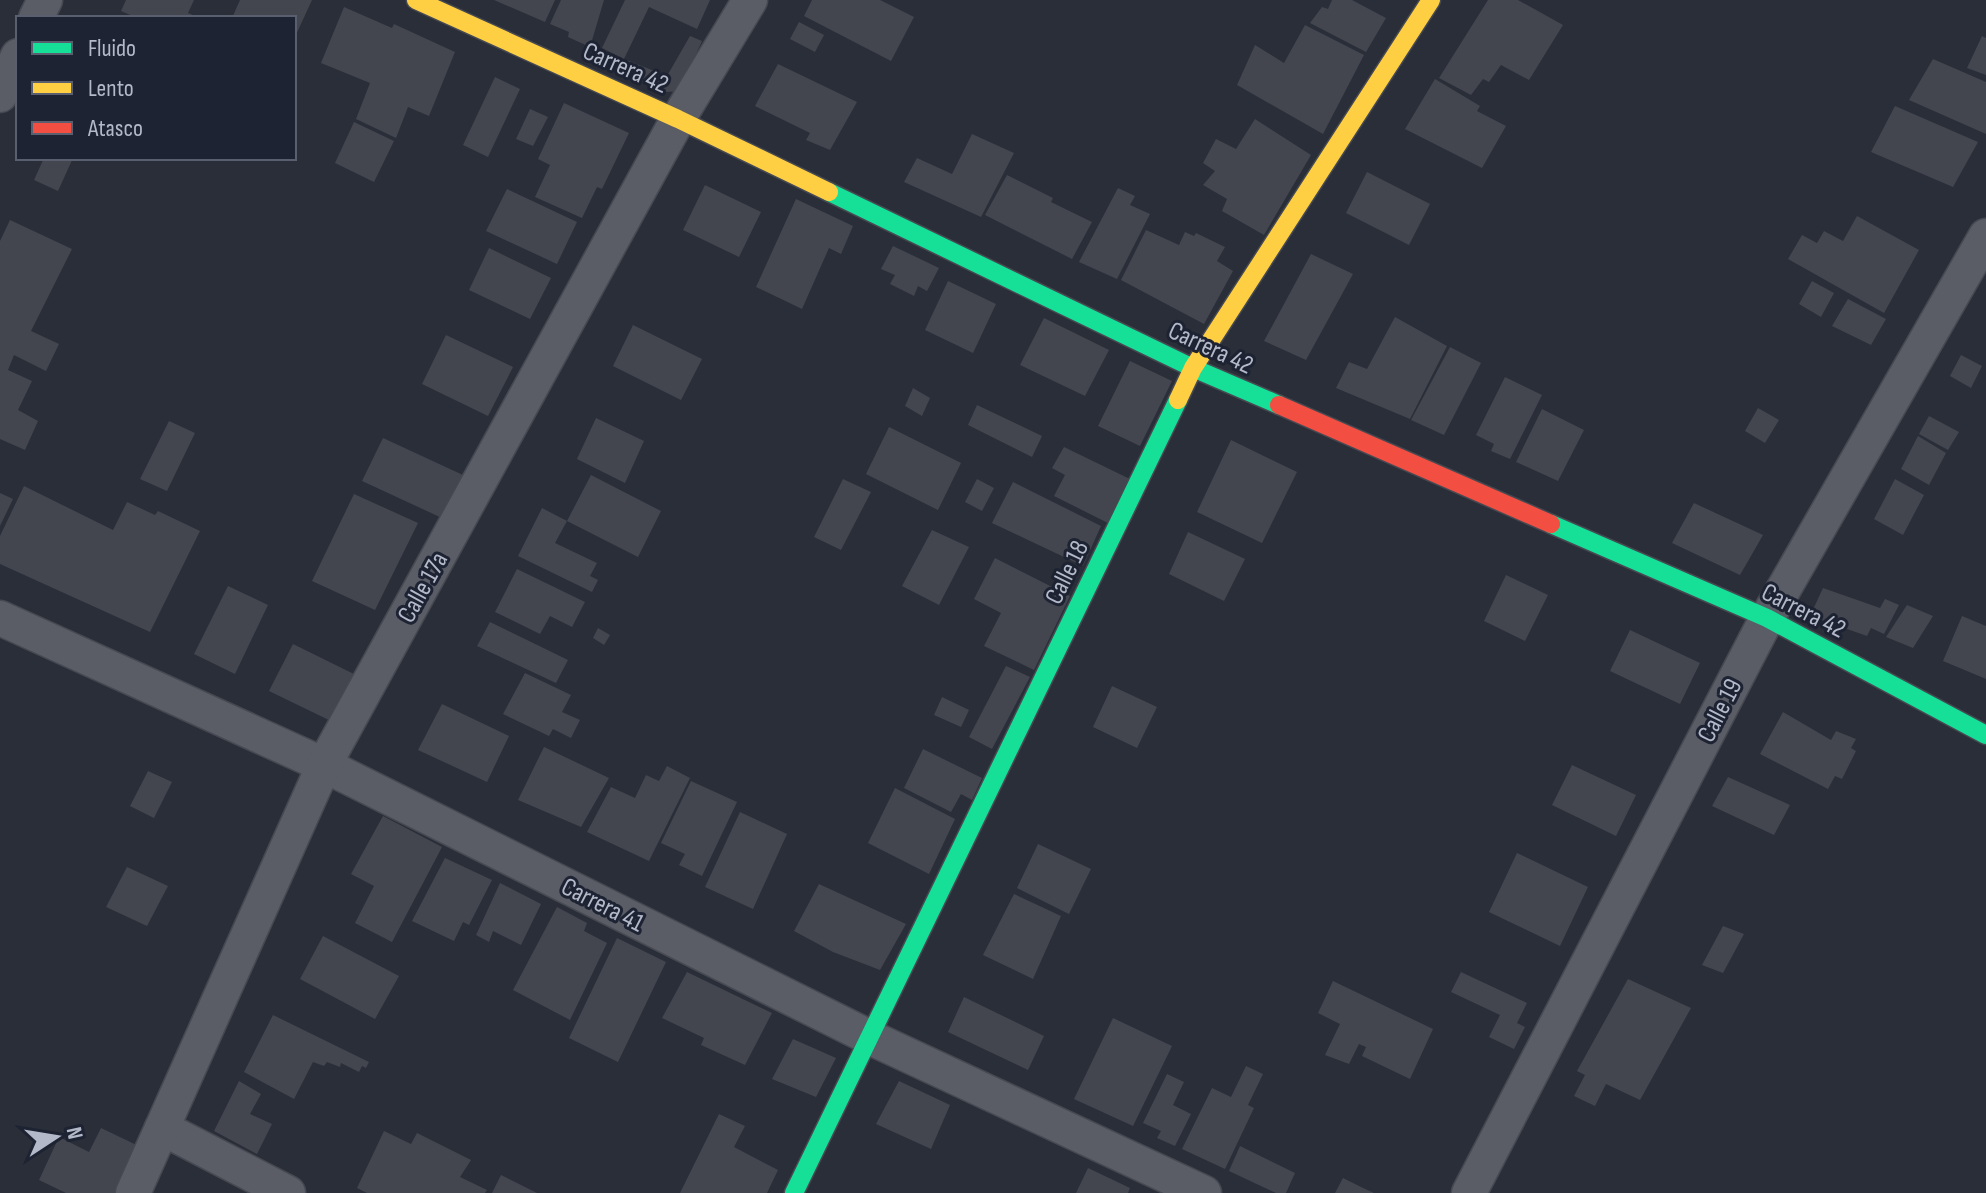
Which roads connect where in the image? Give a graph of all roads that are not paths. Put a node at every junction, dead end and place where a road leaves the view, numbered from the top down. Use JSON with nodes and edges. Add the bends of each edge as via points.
{"nodes":[{"id":1,"x":416,"y":0,"type":"edge"},
{"id":2,"x":750,"y":0,"type":"edge"},
{"id":3,"x":1431,"y":0,"type":"edge"},
{"id":4,"x":16,"y":60,"type":"edge"},
{"id":5,"x":0,"y":95,"type":"edge"},
{"id":6,"x":678,"y":119,"type":"junction"},
{"id":7,"x":1986,"y":236,"type":"edge"},
{"id":8,"x":1193,"y":368,"type":"junction"},
{"id":9,"x":0,"y":618,"type":"edge"},
{"id":10,"x":1767,"y":618,"type":"junction"},
{"id":11,"x":1986,"y":735,"type":"edge"},
{"id":12,"x":324,"y":765,"type":"junction"},
{"id":13,"x":869,"y":1037,"type":"junction"},
{"id":14,"x":162,"y":1128,"type":"junction"},
{"id":15,"x":133,"y":1193,"type":"edge"},
{"id":16,"x":288,"y":1193,"type":"edge"},
{"id":17,"x":794,"y":1193,"type":"edge"},
{"id":18,"x":1204,"y":1193,"type":"edge"},
{"id":19,"x":1469,"y":1193,"type":"edge"}],
"edges":[{"from":1,"to":6,"type":"street","name":"Carrera 42"},
{"from":2,"to":6,"type":"street","name":"Calle 17a"},
{"from":3,"to":8,"type":"street","name":"Calle 18"},
{"from":4,"to":5,"type":"street"},
{"from":6,"to":8,"type":"street","name":"Carrera 42"},
{"from":6,"to":12,"type":"street","name":"Calle 17a"},
{"from":7,"to":10,"type":"street","name":"Calle 19"},
{"from":8,"to":10,"type":"street","name":"Carrera 42"},
{"from":8,"to":13,"type":"street","name":"Calle 18"},
{"from":9,"to":12,"type":"street","name":"Carrera 41"},
{"from":10,"to":11,"type":"street","name":"Carrera 42"},
{"from":10,"to":19,"type":"street","name":"Calle 19"},
{"from":12,"to":13,"type":"street","name":"Carrera 41"},
{"from":12,"to":14,"type":"street","name":"Calle 17a"},
{"from":13,"to":17,"type":"street","name":"Calle 18"},
{"from":13,"to":18,"type":"street","name":"Carrera 41"},
{"from":14,"to":15,"type":"street","name":"Calle 17a"},
{"from":14,"to":16,"type":"street"}]}
